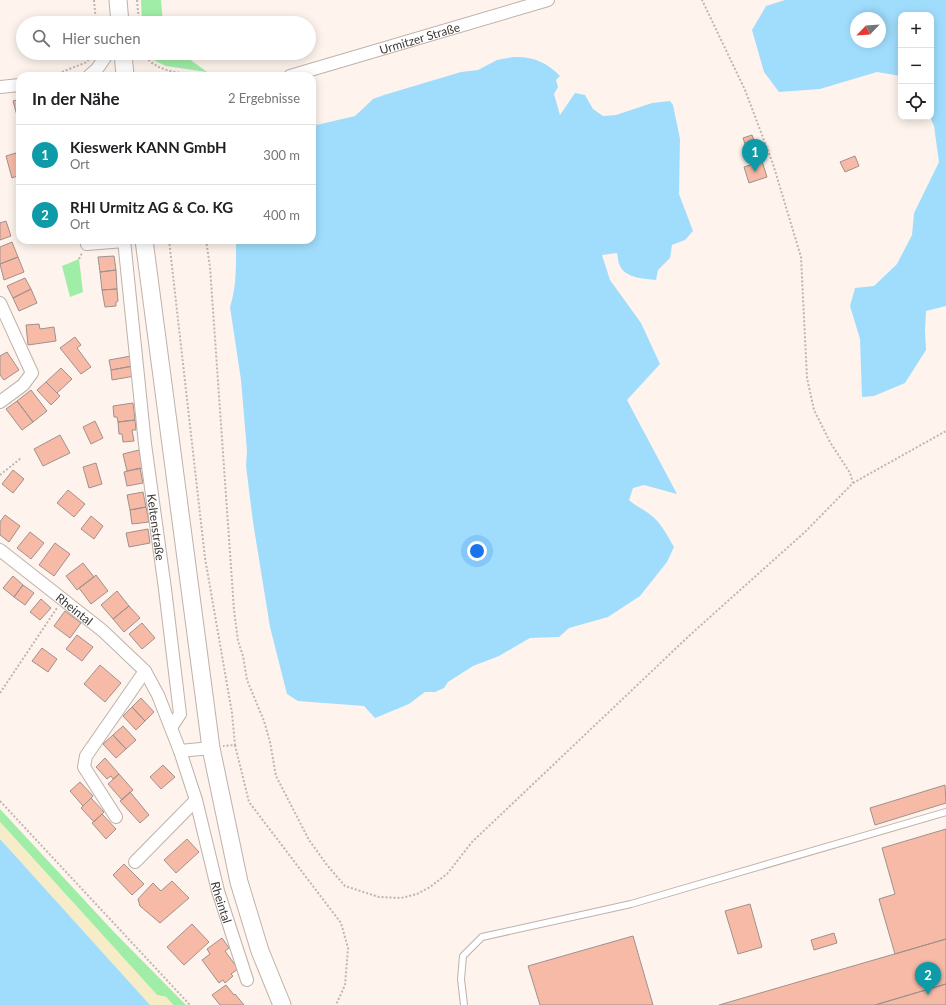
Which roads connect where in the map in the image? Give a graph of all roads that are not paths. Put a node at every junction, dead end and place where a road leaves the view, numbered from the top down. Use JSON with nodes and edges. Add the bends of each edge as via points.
{"nodes":[{"id":1,"x":548,"y":0,"type":"edge"},
{"id":2,"x":103,"y":60,"type":"edge"},
{"id":3,"x":124,"y":60,"type":"edge"},
{"id":4,"x":94,"y":72,"type":"edge"},
{"id":5,"x":125,"y":72,"type":"edge"},
{"id":6,"x":304,"y":72,"type":"edge"},
{"id":7,"x":16,"y":85,"type":"edge"},
{"id":8,"x":0,"y":87,"type":"edge"},
{"id":9,"x":124,"y":244,"type":"edge"},
{"id":10,"x":145,"y":244,"type":"edge"},
{"id":11,"x":0,"y":304,"type":"edge"},
{"id":12,"x":0,"y":402,"type":"edge"},
{"id":13,"x":0,"y":550,"type":"edge"},
{"id":14,"x":145,"y":671,"type":"junction"},
{"id":15,"x":172,"y":726,"type":"junction"},
{"id":16,"x":211,"y":748,"type":"junction"},
{"id":17,"x":180,"y":750,"type":"junction"},
{"id":18,"x":196,"y":800,"type":"junction"},
{"id":19,"x":946,"y":812,"type":"edge"},
{"id":20,"x":116,"y":817,"type":"dead end"},
{"id":21,"x":135,"y":862,"type":"dead end"},
{"id":22,"x":247,"y":980,"type":"dead end"},
{"id":23,"x":282,"y":1005,"type":"edge"},
{"id":24,"x":464,"y":1005,"type":"edge"}],
"edges":[{"from":1,"to":6,"type":"street","name":"Urmitzer Straße"},
{"from":2,"to":4,"type":"street"},
{"from":3,"to":5,"type":"street"},
{"from":7,"to":8,"type":"street"},
{"from":9,"to":15,"type":"street","name":"Keltenstraße","via":[[144,444],[180,714]]},
{"from":10,"to":16,"type":"street"},
{"from":11,"to":12,"type":"street","via":[[32,373],[23,385]]},
{"from":13,"to":14,"type":"street","name":"Rheintal","via":[[103,631]]},
{"from":14,"to":15,"type":"street","name":"Rheintal"},
{"from":14,"to":20,"type":"street","via":[[86,756],[84,767]]},
{"from":15,"to":17,"type":"street","name":"Rheintal"},
{"from":16,"to":17,"type":"street"},
{"from":16,"to":23,"type":"street","via":[[239,882],[260,951]]},
{"from":17,"to":18,"type":"street","name":"Rheintal"},
{"from":18,"to":21,"type":"street"},
{"from":18,"to":22,"type":"street","name":"Rheintal","via":[[218,891]]},
{"from":19,"to":24,"type":"lane","via":[[631,904],[482,937],[463,956],[461,979]]}]}
